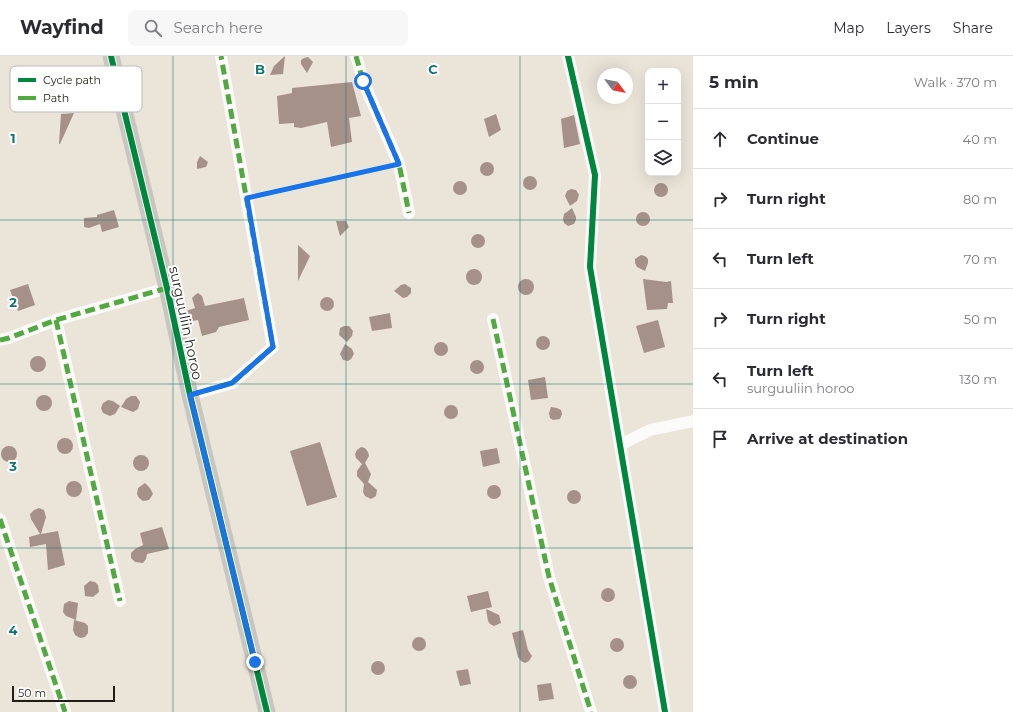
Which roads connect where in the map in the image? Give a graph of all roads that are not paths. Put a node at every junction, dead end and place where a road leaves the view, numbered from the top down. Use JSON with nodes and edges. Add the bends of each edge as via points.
{"nodes":[{"id":1,"x":111,"y":56,"type":"edge"},
{"id":2,"x":221,"y":56,"type":"edge"},
{"id":3,"x":356,"y":56,"type":"edge"},
{"id":4,"x":568,"y":56,"type":"edge"},
{"id":5,"x":113,"y":66,"type":"edge"},
{"id":6,"x":125,"y":112,"type":"edge"},
{"id":7,"x":399,"y":164,"type":"junction"},
{"id":8,"x":247,"y":198,"type":"junction"},
{"id":9,"x":410,"y":213,"type":"dead end"},
{"id":10,"x":167,"y":288,"type":"junction"},
{"id":11,"x":493,"y":319,"type":"dead end"},
{"id":12,"x":56,"y":320,"type":"junction"},
{"id":13,"x":0,"y":340,"type":"edge"},
{"id":14,"x":190,"y":395,"type":"junction"},
{"id":15,"x":693,"y":421,"type":"edge"},
{"id":16,"x":620,"y":445,"type":"junction"},
{"id":17,"x":0,"y":519,"type":"edge"},
{"id":18,"x":120,"y":601,"type":"dead end"},
{"id":19,"x":65,"y":712,"type":"edge"},
{"id":20,"x":267,"y":712,"type":"edge"},
{"id":21,"x":591,"y":712,"type":"edge"},
{"id":22,"x":665,"y":712,"type":"edge"}],
"edges":[{"from":1,"to":5,"type":"street","name":"surguuliin horoo"},
{"from":2,"to":8,"type":"street"},
{"from":3,"to":7,"type":"street","via":[[363,81]]},
{"from":4,"to":16,"type":"street","via":[[595,175],[590,267]]},
{"from":6,"to":10,"type":"street","name":"surguuliin horoo"},
{"from":7,"to":8,"type":"lane"},
{"from":7,"to":9,"type":"street"},
{"from":8,"to":14,"type":"street","via":[[273,347],[232,383]]},
{"from":10,"to":12,"type":"street"},
{"from":10,"to":14,"type":"street","name":"surguuliin horoo"},
{"from":11,"to":21,"type":"street","via":[[549,577]]},
{"from":12,"to":13,"type":"street"},
{"from":12,"to":18,"type":"street"},
{"from":14,"to":20,"type":"street","name":"surguuliin horoo"},
{"from":15,"to":16,"type":"street","via":[[650,430]]},
{"from":16,"to":22,"type":"street"},
{"from":17,"to":19,"type":"street"}]}
